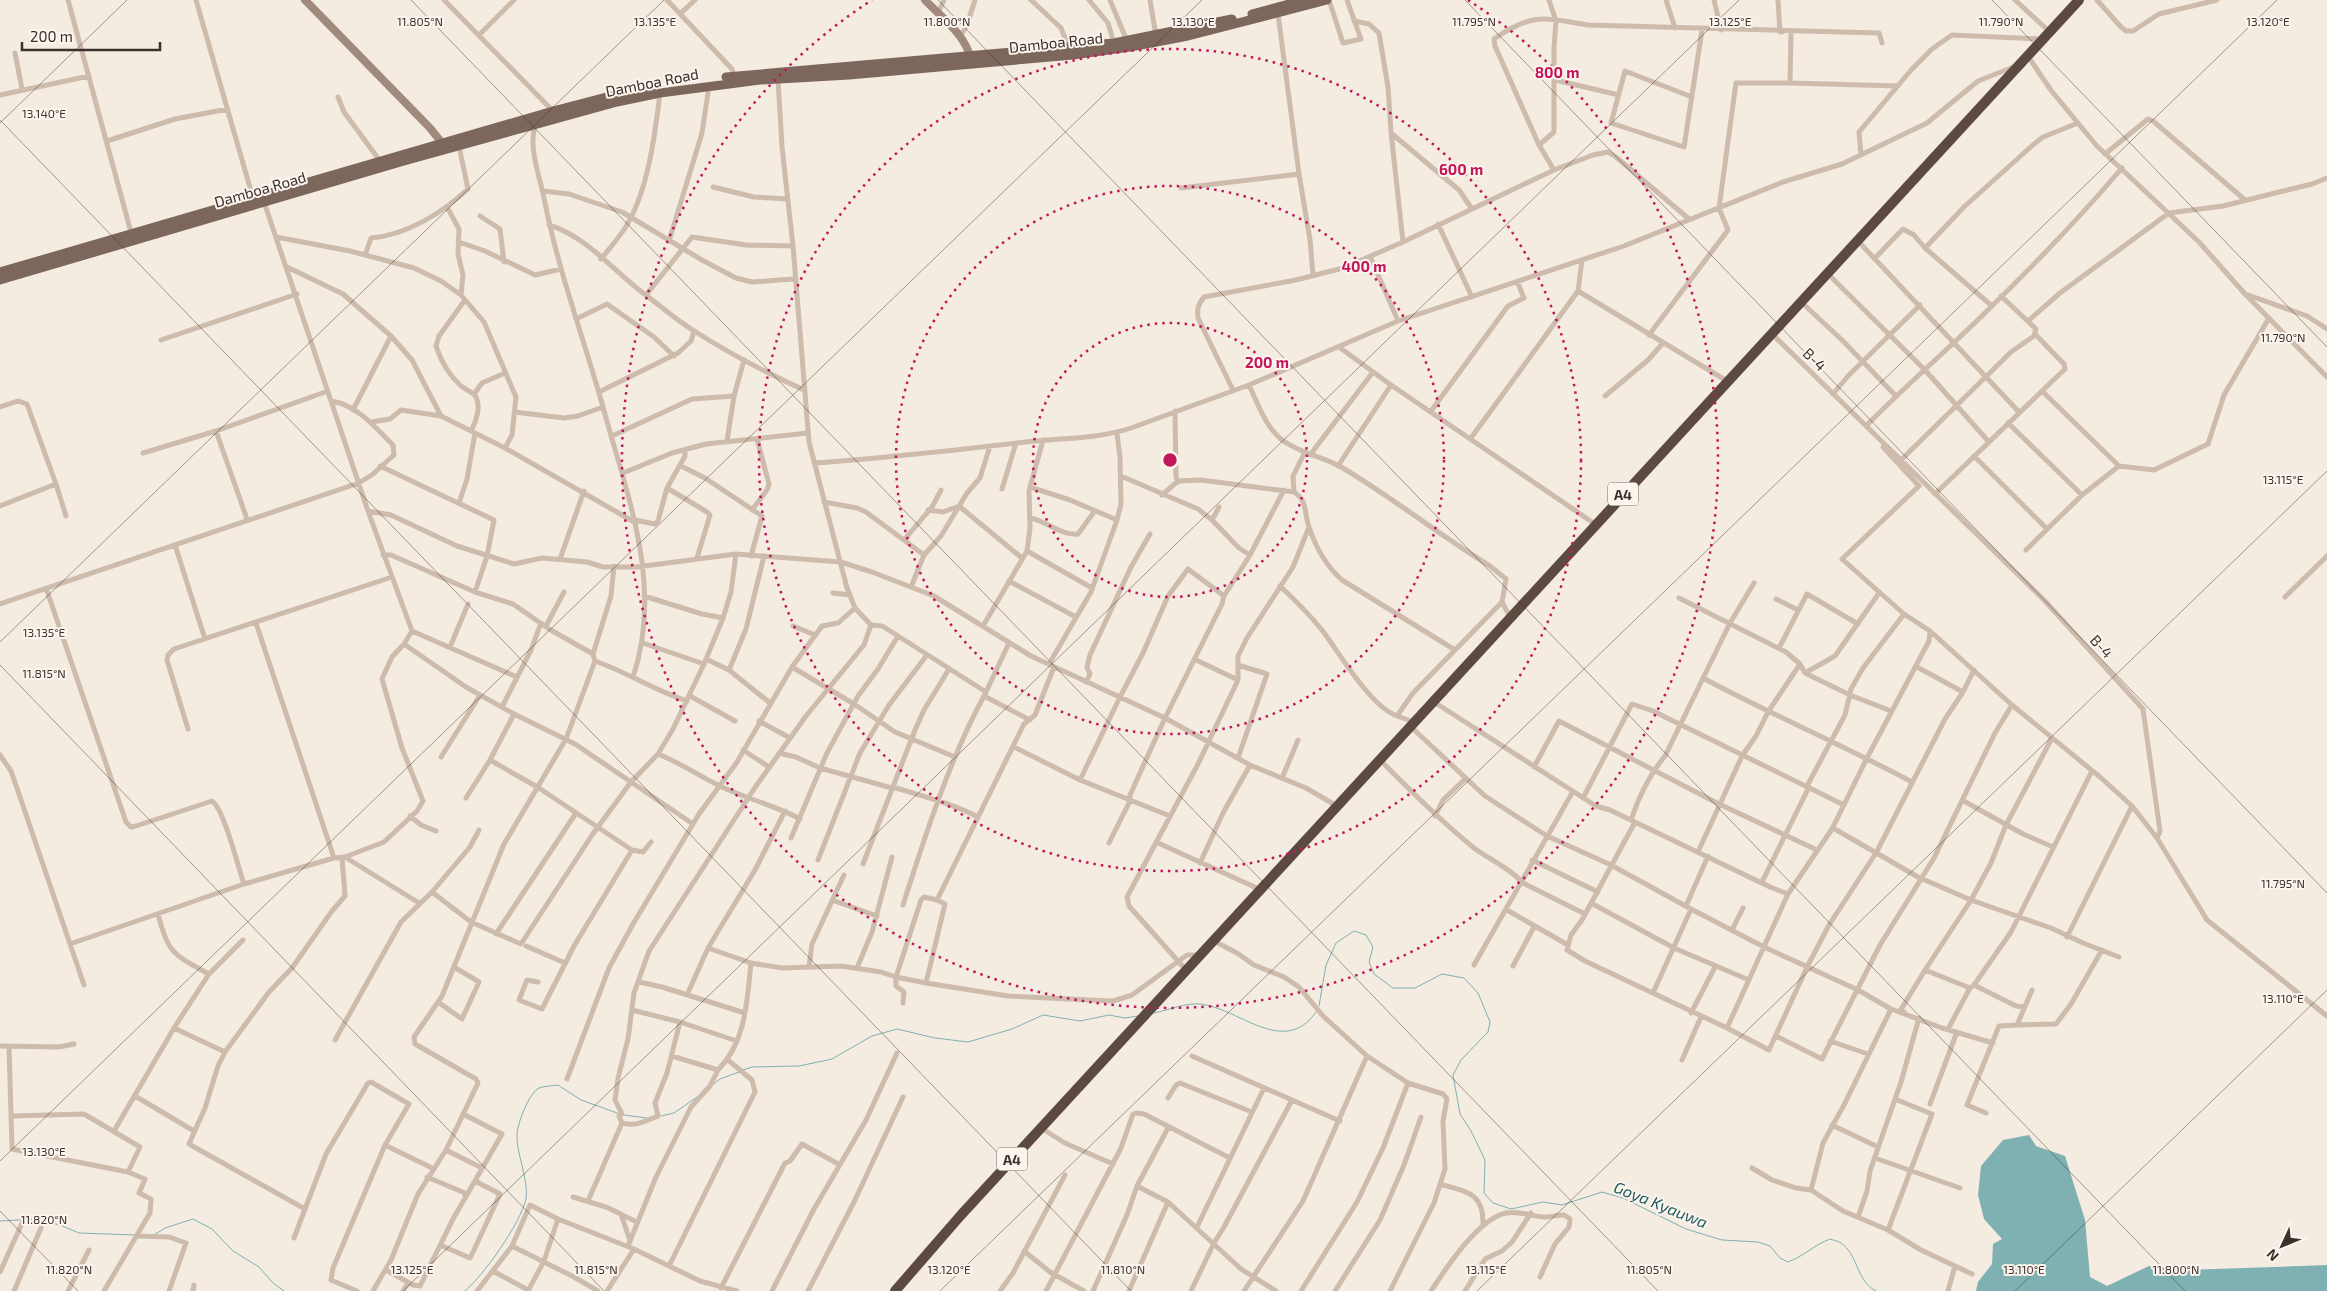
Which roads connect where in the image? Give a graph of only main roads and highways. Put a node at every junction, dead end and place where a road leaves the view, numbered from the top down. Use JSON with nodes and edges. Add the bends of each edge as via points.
{"nodes":[{"id":1,"x":1304,"y":0,"type":"edge"},
{"id":2,"x":1328,"y":0,"type":"edge"},
{"id":3,"x":2079,"y":0,"type":"edge"},
{"id":4,"x":971,"y":60,"type":"junction"},
{"id":5,"x":797,"y":74,"type":"junction"},
{"id":6,"x":445,"y":146,"type":"junction"},
{"id":7,"x":133,"y":238,"type":"junction"},
{"id":8,"x":0,"y":272,"type":"edge"},
{"id":9,"x":0,"y":280,"type":"edge"},
{"id":10,"x":895,"y":1291,"type":"edge"}],
"edges":[{"from":1,"to":4,"type":"main road","name":"Damboa Road","via":[[1156,36]]},
{"from":2,"to":4,"type":"main road","name":"Damboa Road","via":[[1188,36],[1130,47],[1073,55]]},
{"from":3,"to":10,"type":"highway","number":"A4","via":[[946,1231]]},
{"from":4,"to":5,"type":"main road","name":"Damboa Road","via":[[906,65],[849,75]]},
{"from":5,"to":6,"type":"main road","name":"Damboa Road","via":[[660,93],[460,146]]},
{"from":5,"to":6,"type":"main road","name":"Damboa Road","via":[[734,76],[614,96],[553,111]]},
{"from":6,"to":7,"type":"main road","name":"Damboa Road","via":[[264,202]]},
{"from":6,"to":7,"type":"main road","name":"Damboa Road","via":[[380,161],[253,198]]},
{"from":7,"to":8,"type":"main road","name":"Damboa Road"},
{"from":7,"to":9,"type":"main road","name":"Damboa Road"}]}
